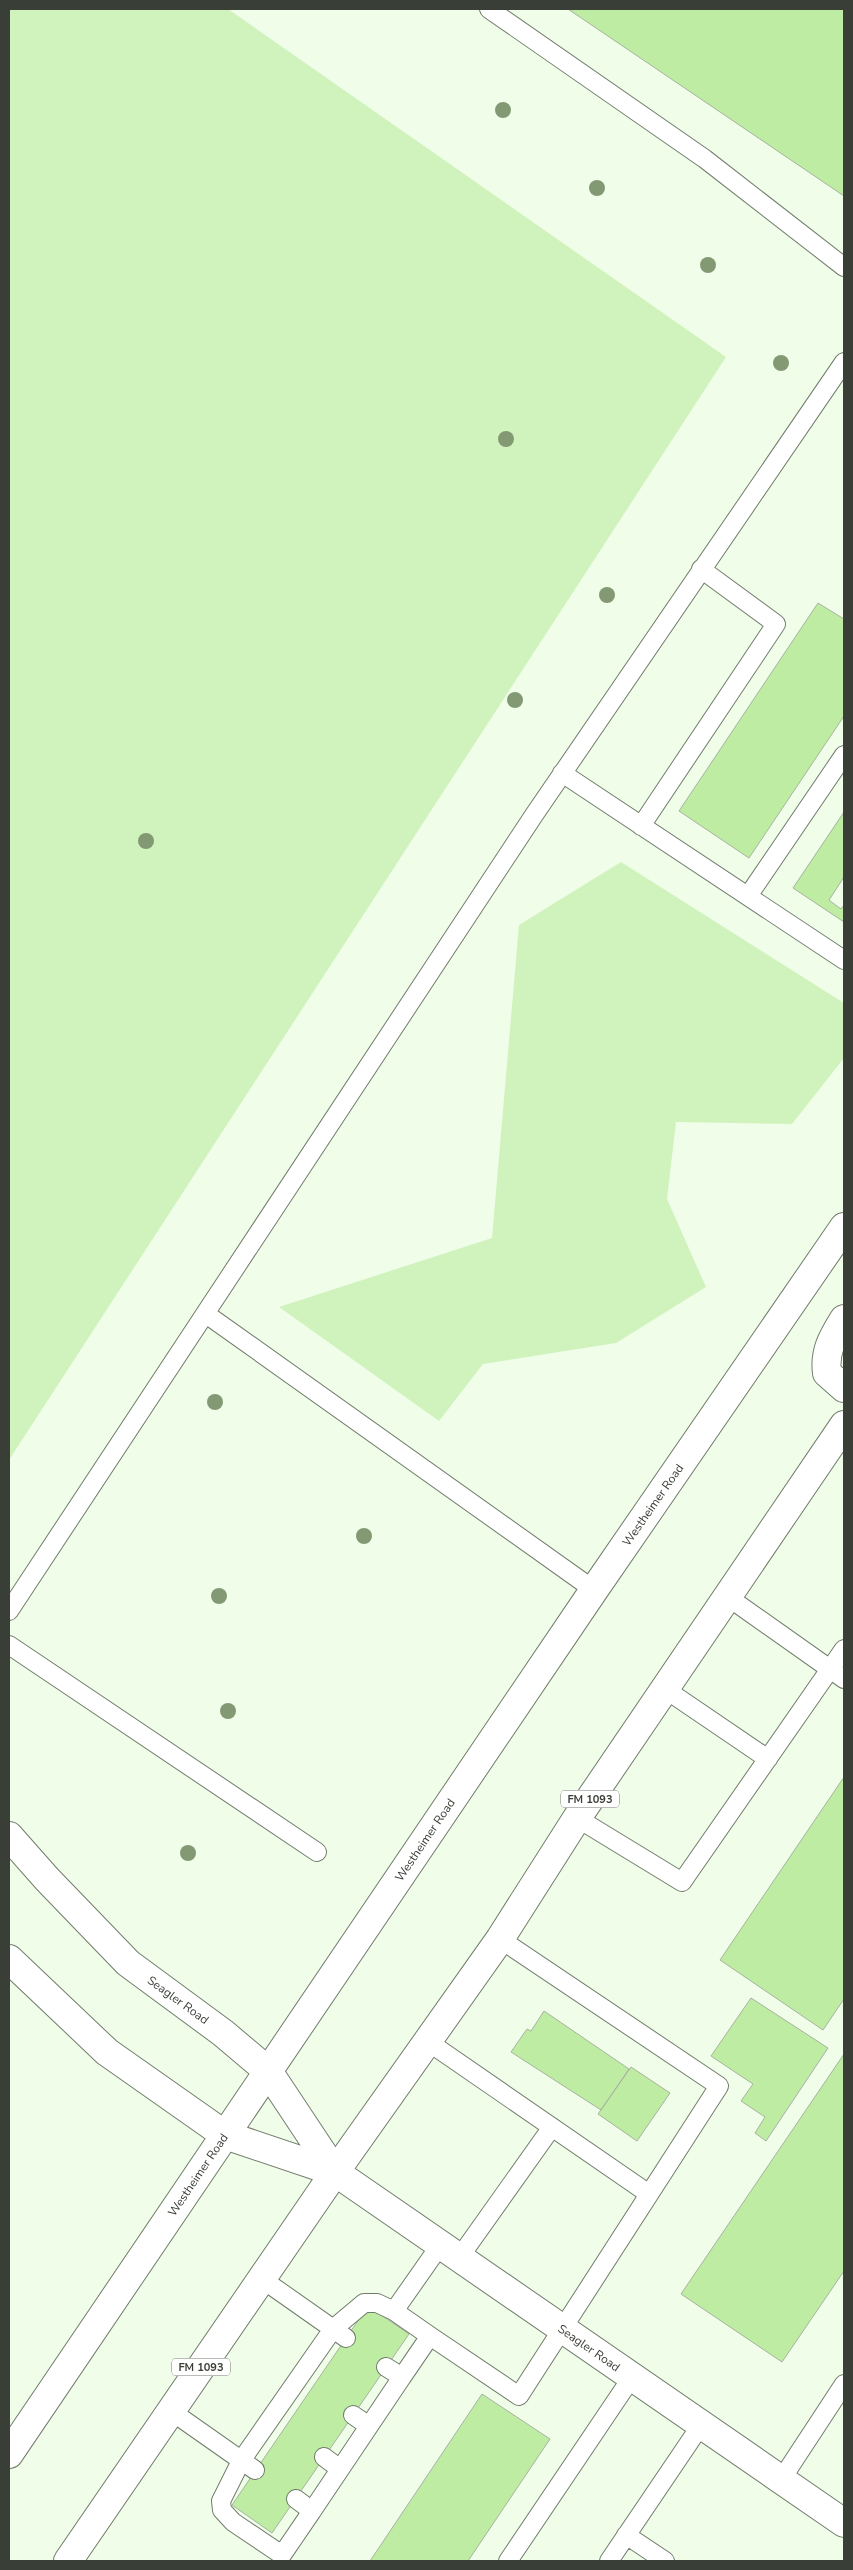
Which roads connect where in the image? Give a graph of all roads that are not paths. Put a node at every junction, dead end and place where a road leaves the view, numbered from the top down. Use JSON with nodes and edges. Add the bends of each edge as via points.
{"nodes":[{"id":1,"x":489,"y":9,"type":"edge"},
{"id":2,"x":844,"y":267,"type":"edge"},
{"id":3,"x":844,"y":362,"type":"edge"},
{"id":4,"x":701,"y":569,"type":"junction"},
{"id":5,"x":844,"y":755,"type":"edge"},
{"id":6,"x":562,"y":774,"type":"junction"},
{"id":7,"x":641,"y":826,"type":"junction"},
{"id":8,"x":748,"y":896,"type":"junction"},
{"id":9,"x":844,"y":960,"type":"edge"},
{"id":10,"x":844,"y":1227,"type":"edge"},
{"id":11,"x":206,"y":1314,"type":"junction"},
{"id":12,"x":844,"y":1319,"type":"edge"},
{"id":13,"x":844,"y":1388,"type":"edge"},
{"id":14,"x":844,"y":1426,"type":"edge"},
{"id":15,"x":594,"y":1590,"type":"junction"},
{"id":16,"x":728,"y":1597,"type":"junction"},
{"id":17,"x":9,"y":1611,"type":"edge"},
{"id":18,"x":9,"y":1645,"type":"edge"},
{"id":19,"x":844,"y":1649,"type":"edge"},
{"id":20,"x":838,"y":1674,"type":"edge"},
{"id":21,"x":665,"y":1689,"type":"junction"},
{"id":22,"x":768,"y":1759,"type":"junction"},
{"id":23,"x":577,"y":1818,"type":"junction"},
{"id":24,"x":9,"y":1836,"type":"edge"},
{"id":25,"x":317,"y":1852,"type":"dead end"},
{"id":26,"x":500,"y":1939,"type":"junction"},
{"id":27,"x":11,"y":1966,"type":"edge"},
{"id":28,"x":427,"y":2041,"type":"junction"},
{"id":29,"x":268,"y":2072,"type":"junction"},
{"id":30,"x":552,"y":2127,"type":"junction"},
{"id":31,"x":225,"y":2135,"type":"junction"},
{"id":32,"x":335,"y":2172,"type":"junction"},
{"id":33,"x":649,"y":2194,"type":"junction"},
{"id":34,"x":450,"y":2251,"type":"junction"},
{"id":35,"x":262,"y":2279,"type":"junction"},
{"id":36,"x":394,"y":2311,"type":"junction"},
{"id":37,"x":562,"y":2329,"type":"junction"},
{"id":38,"x":339,"y":2334,"type":"junction"},
{"id":39,"x":430,"y":2336,"type":"junction"},
{"id":40,"x":386,"y":2366,"type":"dead end"},
{"id":41,"x":402,"y":2377,"type":"junction"},
{"id":42,"x":632,"y":2377,"type":"junction"},
{"id":43,"x":844,"y":2384,"type":"edge"},
{"id":44,"x":171,"y":2411,"type":"junction"},
{"id":45,"x":353,"y":2415,"type":"dead end"},
{"id":46,"x":701,"y":2425,"type":"junction"},
{"id":47,"x":369,"y":2426,"type":"junction"},
{"id":48,"x":9,"y":2454,"type":"edge"},
{"id":49,"x":324,"y":2457,"type":"dead end"},
{"id":50,"x":248,"y":2465,"type":"junction"},
{"id":51,"x":340,"y":2468,"type":"junction"},
{"id":52,"x":782,"y":2480,"type":"junction"},
{"id":53,"x":296,"y":2499,"type":"dead end"},
{"id":54,"x":312,"y":2511,"type":"junction"},
{"id":55,"x":844,"y":2523,"type":"edge"},
{"id":56,"x":626,"y":2535,"type":"junction"},
{"id":57,"x":68,"y":2561,"type":"edge"},
{"id":58,"x":508,"y":2561,"type":"edge"},
{"id":59,"x":609,"y":2561,"type":"edge"},
{"id":60,"x":665,"y":2561,"type":"edge"}],
"edges":[{"from":1,"to":2,"type":"lane","via":[[705,159]]},
{"from":3,"to":4,"type":"lane"},
{"from":4,"to":6,"type":"lane"},
{"from":4,"to":7,"type":"lane","via":[[776,624]]},
{"from":5,"to":8,"type":"lane"},
{"from":6,"to":7,"type":"lane"},
{"from":6,"to":11,"type":"lane"},
{"from":7,"to":8,"type":"lane"},
{"from":8,"to":9,"type":"lane"},
{"from":10,"to":15,"type":"main road","name":"Westheimer Road"},
{"from":11,"to":15,"type":"lane"},
{"from":11,"to":17,"type":"lane"},
{"from":12,"to":13,"type":"main road","via":[[828,1346],[825,1359],[827,1373]]},
{"from":14,"to":16,"type":"main road","number":"FM 1093"},
{"from":15,"to":29,"type":"main road","name":"Westheimer Road"},
{"from":16,"to":20,"type":"lane"},
{"from":16,"to":21,"type":"main road","number":"FM 1093"},
{"from":18,"to":25,"type":"lane"},
{"from":19,"to":20,"type":"lane"},
{"from":20,"to":22,"type":"lane"},
{"from":21,"to":22,"type":"lane"},
{"from":21,"to":23,"type":"main road","number":"FM 1093"},
{"from":22,"to":23,"type":"lane","via":[[682,1882]]},
{"from":23,"to":26,"type":"main road","number":"FM 1093"},
{"from":24,"to":29,"type":"main road","name":"Seagler Road","via":[[128,1963],[223,2033]]},
{"from":26,"to":28,"type":"main road","number":"FM 1093"},
{"from":26,"to":33,"type":"lane","via":[[719,2086]]},
{"from":27,"to":31,"type":"main road","name":"Seagler Road","via":[[107,2052]]},
{"from":28,"to":30,"type":"lane"},
{"from":28,"to":32,"type":"main road","number":"FM 1093"},
{"from":29,"to":31,"type":"main road","name":"Westheimer Road"},
{"from":29,"to":32,"type":"main road","name":"Seagler Road"},
{"from":30,"to":33,"type":"lane"},
{"from":30,"to":34,"type":"lane"},
{"from":31,"to":32,"type":"main road","name":"Seagler Road"},
{"from":31,"to":48,"type":"main road","name":"Westheimer Road"},
{"from":32,"to":34,"type":"main road","name":"Seagler Road"},
{"from":32,"to":35,"type":"main road","number":"FM 1093"},
{"from":33,"to":37,"type":"lane"},
{"from":34,"to":36,"type":"lane"},
{"from":34,"to":37,"type":"main road","name":"Seagler Road"},
{"from":35,"to":38,"type":"lane"},
{"from":35,"to":44,"type":"main road","number":"FM 1093"},
{"from":36,"to":38,"type":"lane","via":[[377,2303],[364,2303]]},
{"from":36,"to":39,"type":"lane"},
{"from":37,"to":39,"type":"lane","via":[[519,2396]]},
{"from":37,"to":42,"type":"main road","name":"Seagler Road"},
{"from":38,"to":50,"type":"lane"},
{"from":39,"to":41,"type":"lane"},
{"from":40,"to":41,"type":"lane"},
{"from":41,"to":47,"type":"lane"},
{"from":42,"to":46,"type":"main road","name":"Seagler Road"},
{"from":42,"to":58,"type":"lane"},
{"from":43,"to":52,"type":"lane"},
{"from":44,"to":50,"type":"lane"},
{"from":44,"to":57,"type":"main road","number":"FM 1093"},
{"from":45,"to":47,"type":"lane"},
{"from":46,"to":52,"type":"main road","name":"Seagler Road"},
{"from":46,"to":56,"type":"lane"},
{"from":47,"to":51,"type":"lane"},
{"from":49,"to":51,"type":"lane"},
{"from":50,"to":54,"type":"lane","via":[[221,2501],[222,2510],[233,2522],[282,2555]]},
{"from":51,"to":54,"type":"lane"},
{"from":52,"to":55,"type":"main road","name":"Seagler Road"},
{"from":53,"to":54,"type":"lane"},
{"from":56,"to":59,"type":"lane"},
{"from":56,"to":60,"type":"lane"}]}
